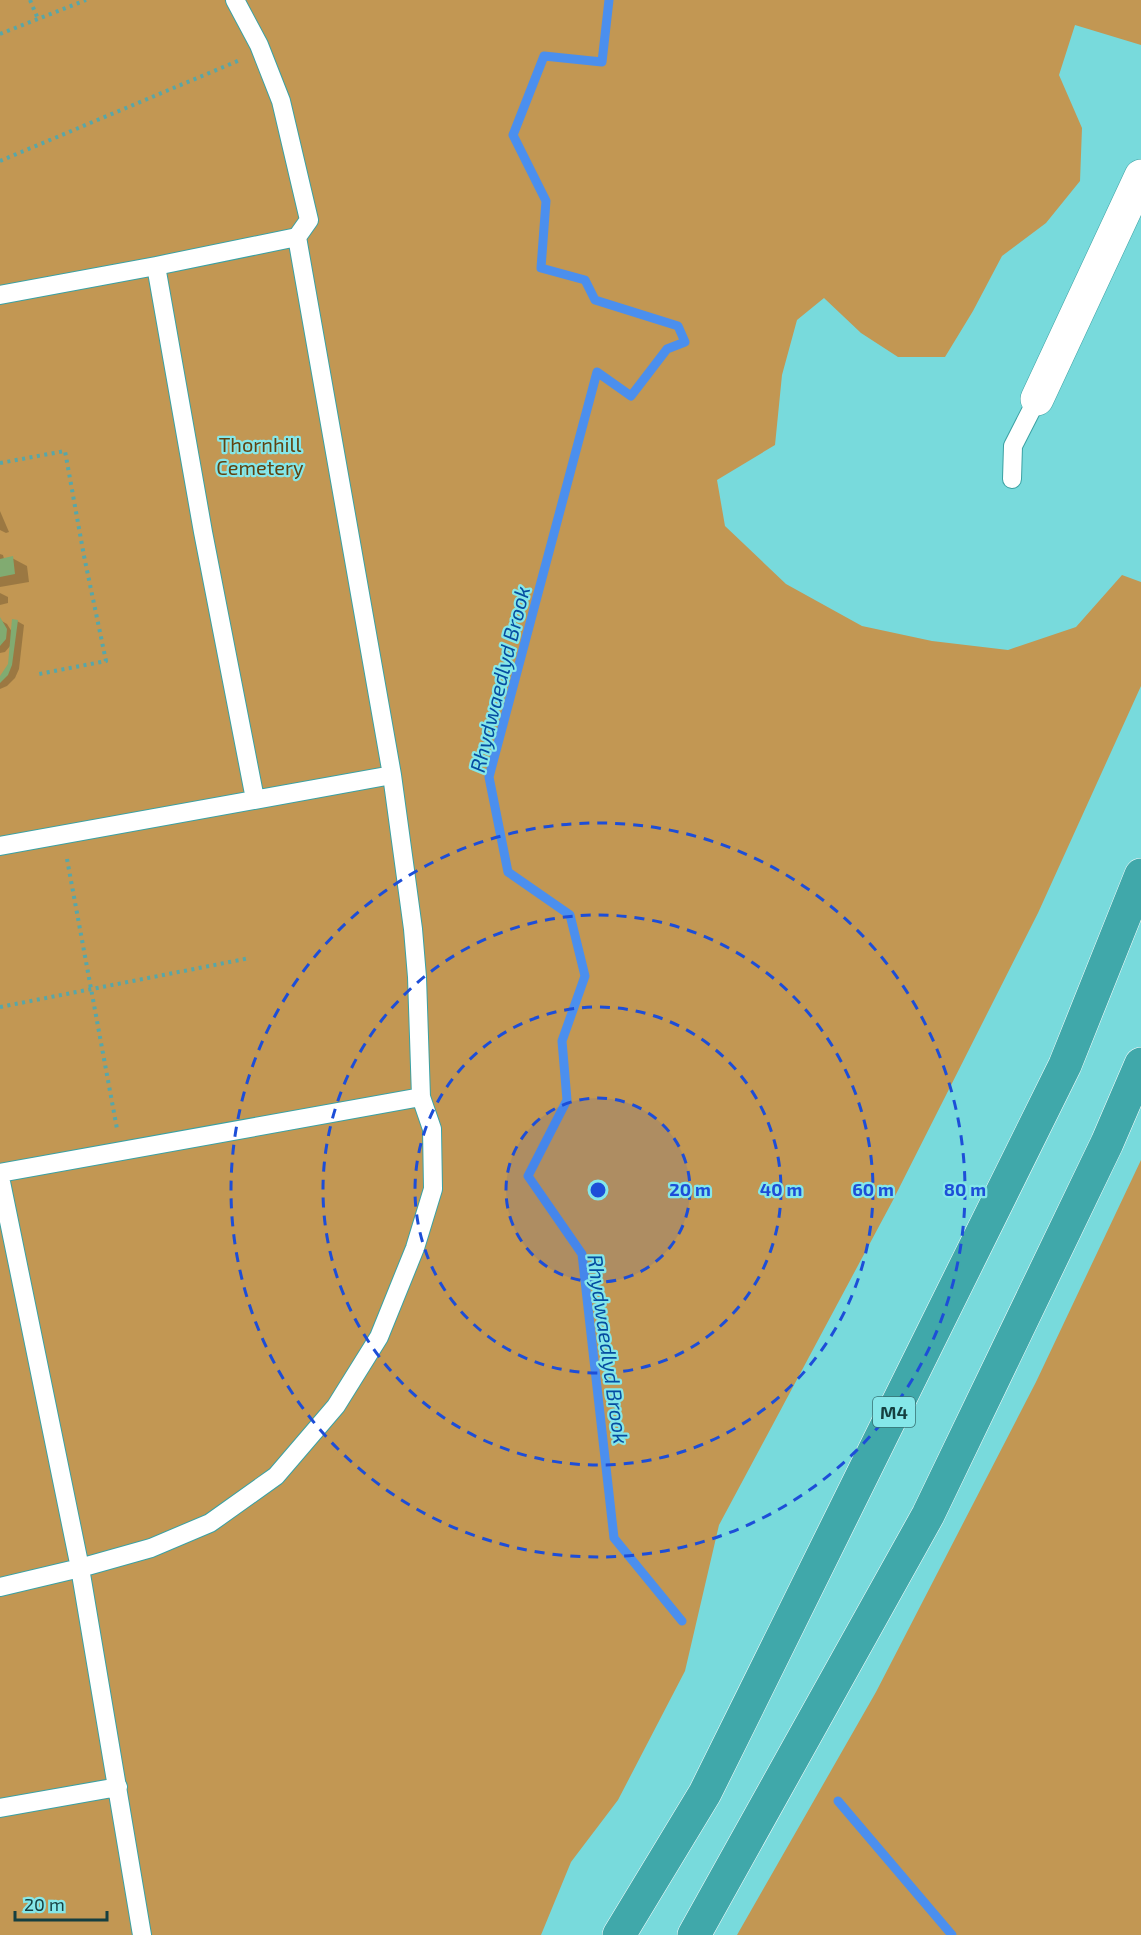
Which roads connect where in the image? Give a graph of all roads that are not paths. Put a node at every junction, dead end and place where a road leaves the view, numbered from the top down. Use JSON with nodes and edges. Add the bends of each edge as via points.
{"nodes":[{"id":1,"x":235,"y":0,"type":"edge"},
{"id":2,"x":1141,"y":176,"type":"edge"},
{"id":3,"x":297,"y":237,"type":"junction"},
{"id":4,"x":156,"y":266,"type":"junction"},
{"id":5,"x":0,"y":295,"type":"edge"},
{"id":6,"x":1037,"y":399,"type":"joint"},
{"id":7,"x":1012,"y":479,"type":"dead end"},
{"id":8,"x":392,"y":775,"type":"junction"},
{"id":9,"x":255,"y":799,"type":"junction"},
{"id":10,"x":0,"y":846,"type":"edge"},
{"id":11,"x":1141,"y":875,"type":"edge"},
{"id":12,"x":1141,"y":1064,"type":"edge"},
{"id":13,"x":421,"y":1097,"type":"junction"},
{"id":14,"x":0,"y":1175,"type":"edge"},
{"id":15,"x":80,"y":1568,"type":"junction"},
{"id":16,"x":0,"y":1587,"type":"edge"},
{"id":17,"x":118,"y":1787,"type":"junction"},
{"id":18,"x":0,"y":1808,"type":"edge"},
{"id":19,"x":142,"y":1935,"type":"edge"},
{"id":20,"x":619,"y":1935,"type":"edge"},
{"id":21,"x":694,"y":1935,"type":"edge"}],
"edges":[{"from":1,"to":3,"type":"lane","via":[[281,101],[309,220]]},
{"from":2,"to":6,"type":"street"},
{"from":3,"to":4,"type":"lane"},
{"from":3,"to":8,"type":"lane"},
{"from":4,"to":5,"type":"lane"},
{"from":4,"to":9,"type":"lane"},
{"from":6,"to":7,"type":"lane","via":[[1013,446]]},
{"from":8,"to":9,"type":"lane"},
{"from":8,"to":13,"type":"lane","via":[[417,977]]},
{"from":9,"to":10,"type":"lane"},
{"from":11,"to":20,"type":"highway","number":"M4","via":[[1059,1076],[705,1793]]},
{"from":12,"to":21,"type":"highway","via":[[928,1515]]},
{"from":13,"to":14,"type":"lane"},
{"from":13,"to":15,"type":"lane","via":[[432,1129],[433,1189],[415,1248],[379,1337],[336,1406],[276,1476],[210,1523],[151,1548]]},
{"from":14,"to":15,"type":"lane"},
{"from":15,"to":16,"type":"lane"},
{"from":15,"to":17,"type":"lane"},
{"from":17,"to":18,"type":"lane"},
{"from":17,"to":19,"type":"lane"}]}
